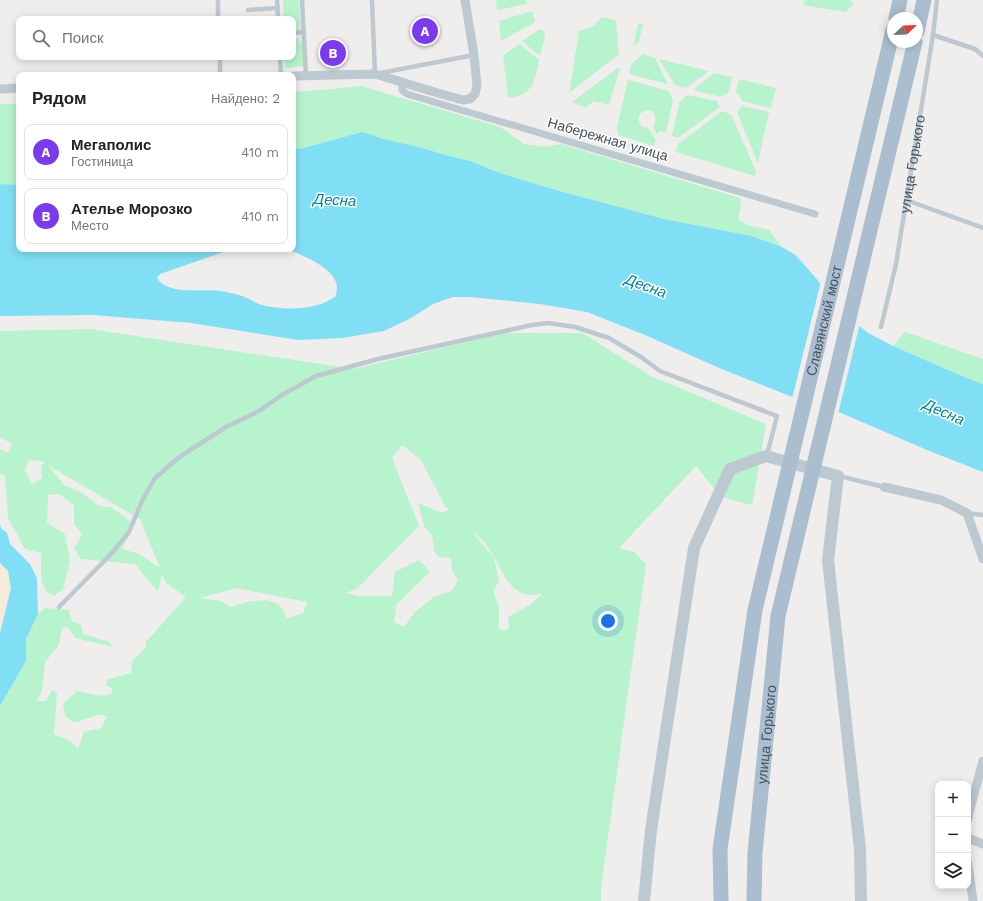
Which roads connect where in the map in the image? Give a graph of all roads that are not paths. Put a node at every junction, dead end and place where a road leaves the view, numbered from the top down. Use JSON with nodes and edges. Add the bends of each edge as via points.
{"nodes":[{"id":1,"x":218,"y":0,"type":"edge"},
{"id":2,"x":277,"y":0,"type":"edge"},
{"id":3,"x":302,"y":0,"type":"edge"},
{"id":4,"x":372,"y":0,"type":"edge"},
{"id":5,"x":465,"y":0,"type":"edge"},
{"id":6,"x":900,"y":0,"type":"edge"},
{"id":7,"x":924,"y":0,"type":"edge"},
{"id":8,"x":937,"y":0,"type":"edge"},
{"id":9,"x":278,"y":8,"type":"junction"},
{"id":10,"x":248,"y":10,"type":"dead end"},
{"id":11,"x":897,"y":12,"type":"edge"},
{"id":12,"x":921,"y":12,"type":"edge"},
{"id":13,"x":218,"y":16,"type":"edge"},
{"id":14,"x":278,"y":16,"type":"edge"},
{"id":15,"x":304,"y":32,"type":"junction"},
{"id":16,"x":296,"y":33,"type":"edge"},
{"id":17,"x":933,"y":35,"type":"junction"},
{"id":18,"x":889,"y":48,"type":"edge"},
{"id":19,"x":914,"y":48,"type":"edge"},
{"id":20,"x":474,"y":55,"type":"junction"},
{"id":21,"x":983,"y":56,"type":"edge"},
{"id":22,"x":220,"y":60,"type":"edge"},
{"id":23,"x":280,"y":60,"type":"edge"},
{"id":24,"x":220,"y":72,"type":"edge"},
{"id":25,"x":281,"y":72,"type":"edge"},
{"id":26,"x":375,"y":74,"type":"junction"},
{"id":27,"x":296,"y":76,"type":"edge"},
{"id":28,"x":306,"y":76,"type":"junction"},
{"id":29,"x":402,"y":83,"type":"junction"},
{"id":30,"x":16,"y":88,"type":"edge"},
{"id":31,"x":0,"y":89,"type":"edge"},
{"id":32,"x":906,"y":200,"type":"junction"},
{"id":33,"x":815,"y":214,"type":"dead end"},
{"id":34,"x":983,"y":228,"type":"edge"},
{"id":35,"x":881,"y":327,"type":"dead end"},
{"id":36,"x":766,"y":456,"type":"junction"},
{"id":37,"x":838,"y":476,"type":"junction"},
{"id":38,"x":884,"y":487,"type":"joint"},
{"id":39,"x":967,"y":513,"type":"junction"},
{"id":40,"x":983,"y":516,"type":"edge"},
{"id":41,"x":983,"y":559,"type":"edge"},
{"id":42,"x":59,"y":607,"type":"dead end"},
{"id":43,"x":778,"y":616,"type":"joint"},
{"id":44,"x":983,"y":761,"type":"edge"},
{"id":45,"x":968,"y":817,"type":"edge"},
{"id":46,"x":971,"y":839,"type":"edge"},
{"id":47,"x":983,"y":844,"type":"edge"},
{"id":48,"x":971,"y":886,"type":"edge"},
{"id":49,"x":644,"y":901,"type":"edge"},
{"id":50,"x":721,"y":901,"type":"edge"},
{"id":51,"x":754,"y":901,"type":"edge"},
{"id":52,"x":861,"y":901,"type":"edge"},
{"id":53,"x":973,"y":901,"type":"edge"}],
"edges":[{"from":1,"to":13,"type":"lane"},
{"from":2,"to":9,"type":"lane"},
{"from":3,"to":15,"type":"lane"},
{"from":4,"to":26,"type":"lane"},
{"from":5,"to":20,"type":"street"},
{"from":6,"to":11,"type":"main road"},
{"from":7,"to":12,"type":"main road"},
{"from":8,"to":17,"type":"lane","name":"улица Горького"},
{"from":9,"to":10,"type":"lane"},
{"from":9,"to":14,"type":"lane"},
{"from":15,"to":16,"type":"lane"},
{"from":15,"to":28,"type":"lane"},
{"from":17,"to":21,"type":"lane","via":[[975,49]]},
{"from":17,"to":32,"type":"lane","name":"улица Горького"},
{"from":18,"to":50,"type":"main road","name":"Славянский мост","via":[[755,610],[720,849]]},
{"from":19,"to":43,"type":"main road","name":"Славянский мост"},
{"from":20,"to":26,"type":"lane"},
{"from":20,"to":29,"type":"street","via":[[477,86],[475,94],[470,98],[463,100]]},
{"from":22,"to":24,"type":"lane"},
{"from":23,"to":25,"type":"lane"},
{"from":26,"to":28,"type":"street"},
{"from":26,"to":29,"type":"street"},
{"from":27,"to":28,"type":"street"},
{"from":29,"to":33,"type":"street","name":"Набережная улица","via":[[402,90],[407,94]]},
{"from":30,"to":31,"type":"street"},
{"from":32,"to":34,"type":"lane"},
{"from":32,"to":35,"type":"lane","name":"улица Горького","via":[[896,264]]},
{"from":36,"to":37,"type":"street"},
{"from":36,"to":42,"type":"lane","via":[[777,416],[660,371],[609,338],[575,327],[548,323],[512,329],[378,359],[316,376],[226,427],[178,458],[155,478],[129,532]]},
{"from":36,"to":49,"type":"street","via":[[730,469],[694,548],[651,830]]},
{"from":37,"to":38,"type":"lane"},
{"from":37,"to":52,"type":"street","via":[[828,560],[860,849]]},
{"from":38,"to":39,"type":"street","via":[[941,500]]},
{"from":39,"to":40,"type":"lane"},
{"from":39,"to":41,"type":"street"},
{"from":43,"to":51,"type":"main road","name":"улица Горького","via":[[755,853]]},
{"from":44,"to":45,"type":"street"},
{"from":46,"to":47,"type":"street"},
{"from":48,"to":53,"type":"street"}]}
